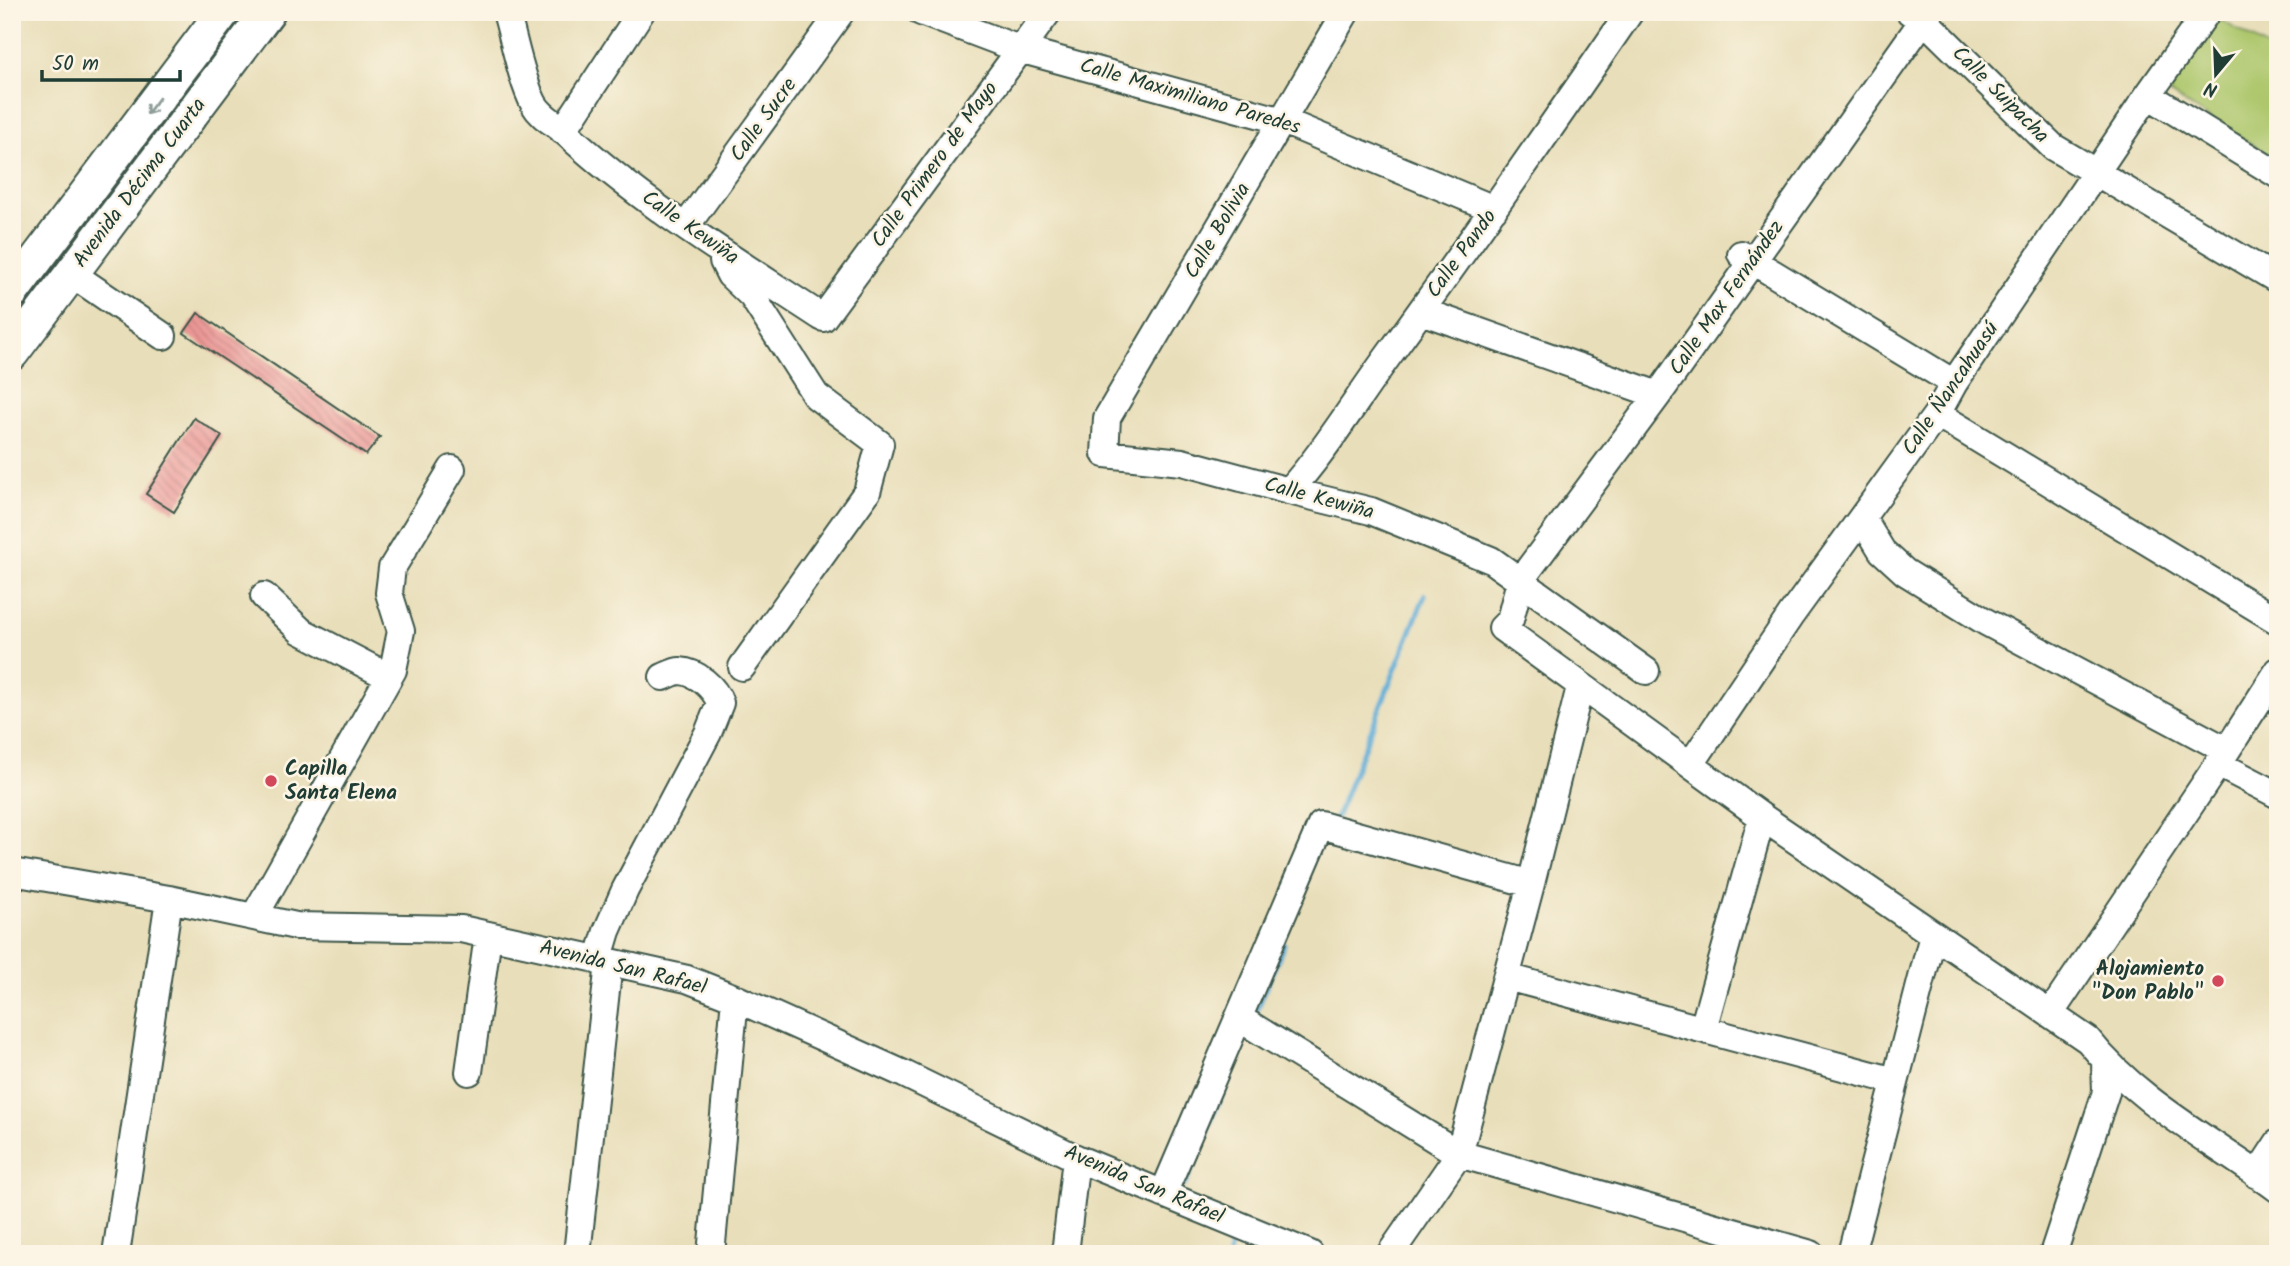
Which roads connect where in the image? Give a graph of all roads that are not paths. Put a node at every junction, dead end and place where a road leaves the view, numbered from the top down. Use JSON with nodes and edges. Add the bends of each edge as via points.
{"nodes":[{"id":1,"x":223,"y":12,"type":"edge"},
{"id":2,"x":268,"y":12,"type":"edge"},
{"id":3,"x":506,"y":12,"type":"edge"},
{"id":4,"x":641,"y":12,"type":"edge"},
{"id":5,"x":842,"y":12,"type":"edge"},
{"id":6,"x":921,"y":12,"type":"edge"},
{"id":7,"x":1048,"y":12,"type":"edge"},
{"id":8,"x":1346,"y":12,"type":"edge"},
{"id":9,"x":1630,"y":12,"type":"edge"},
{"id":10,"x":2207,"y":12,"type":"edge"},
{"id":11,"x":1917,"y":14,"type":"edge"},
{"id":12,"x":1019,"y":49,"type":"junction"},
{"id":13,"x":2148,"y":95,"type":"junction"},
{"id":14,"x":1283,"y":121,"type":"junction"},
{"id":15,"x":563,"y":131,"type":"junction"},
{"id":16,"x":2096,"y":173,"type":"junction"},
{"id":17,"x":2278,"y":175,"type":"edge"},
{"id":18,"x":1494,"y":209,"type":"junction"},
{"id":19,"x":686,"y":226,"type":"junction"},
{"id":20,"x":716,"y":247,"type":"junction"},
{"id":21,"x":1747,"y":258,"type":"junction"},
{"id":22,"x":72,"y":274,"type":"junction"},
{"id":23,"x":2278,"y":279,"type":"edge"},
{"id":24,"x":12,"y":292,"type":"edge"},
{"id":25,"x":1421,"y":311,"type":"junction"},
{"id":26,"x":824,"y":318,"type":"joint"},
{"id":27,"x":163,"y":336,"type":"dead end"},
{"id":28,"x":12,"y":353,"type":"edge"},
{"id":29,"x":1954,"y":383,"type":"junction"},
{"id":30,"x":1649,"y":392,"type":"junction"},
{"id":31,"x":1937,"y":414,"type":"junction"},
{"id":32,"x":1105,"y":454,"type":"joint"},
{"id":33,"x":452,"y":469,"type":"dead end"},
{"id":34,"x":1289,"y":491,"type":"junction"},
{"id":35,"x":1862,"y":518,"type":"junction"},
{"id":36,"x":1514,"y":576,"type":"junction"},
{"id":37,"x":264,"y":596,"type":"dead end"},
{"id":38,"x":2278,"y":621,"type":"edge"},
{"id":39,"x":742,"y":667,"type":"dead end"},
{"id":40,"x":1646,"y":671,"type":"dead end"},
{"id":41,"x":2278,"y":671,"type":"edge"},
{"id":42,"x":389,"y":677,"type":"junction"},
{"id":43,"x":663,"y":677,"type":"dead end"},
{"id":44,"x":1580,"y":687,"type":"junction"},
{"id":45,"x":2222,"y":757,"type":"junction"},
{"id":46,"x":1691,"y":764,"type":"junction"},
{"id":47,"x":2278,"y":795,"type":"edge"},
{"id":48,"x":1762,"y":817,"type":"junction"},
{"id":49,"x":12,"y":872,"type":"edge"},
{"id":50,"x":1531,"y":884,"type":"junction"},
{"id":51,"x":169,"y":899,"type":"junction"},
{"id":52,"x":254,"y":917,"type":"junction"},
{"id":53,"x":488,"y":935,"type":"junction"},
{"id":54,"x":1933,"y":935,"type":"junction"},
{"id":55,"x":604,"y":962,"type":"junction"},
{"id":56,"x":1507,"y":977,"type":"junction"},
{"id":57,"x":735,"y":998,"type":"junction"},
{"id":58,"x":2050,"y":1014,"type":"junction"},
{"id":59,"x":1239,"y":1018,"type":"junction"},
{"id":60,"x":1703,"y":1029,"type":"junction"},
{"id":61,"x":2105,"y":1062,"type":"junction"},
{"id":62,"x":469,"y":1072,"type":"dead end"},
{"id":63,"x":1895,"y":1082,"type":"junction"},
{"id":64,"x":2278,"y":1143,"type":"edge"},
{"id":65,"x":1459,"y":1154,"type":"junction"},
{"id":66,"x":1076,"y":1157,"type":"junction"},
{"id":67,"x":2268,"y":1182,"type":"edge"},
{"id":68,"x":1163,"y":1194,"type":"junction"},
{"id":69,"x":117,"y":1254,"type":"edge"},
{"id":70,"x":577,"y":1254,"type":"edge"},
{"id":71,"x":711,"y":1254,"type":"edge"},
{"id":72,"x":1065,"y":1254,"type":"edge"},
{"id":73,"x":1310,"y":1254,"type":"edge"},
{"id":74,"x":1390,"y":1254,"type":"edge"},
{"id":75,"x":1811,"y":1254,"type":"edge"},
{"id":76,"x":1851,"y":1254,"type":"edge"},
{"id":77,"x":2053,"y":1254,"type":"edge"}],
"edges":[{"from":1,"to":24,"type":"main road","name":"Avenida Décima Cuarta","one_way":true},
{"from":2,"to":22,"type":"main road","name":"Avenida Décima Cuarta"},
{"from":3,"to":15,"type":"street","name":"Calle Kewiña","via":[[533,103]]},
{"from":4,"to":15,"type":"street"},
{"from":5,"to":19,"type":"street","name":"Calle Sucre"},
{"from":6,"to":12,"type":"street","name":"Calle Maximiliano Paredes"},
{"from":7,"to":12,"type":"street","name":"Calle Primero de Mayo"},
{"from":8,"to":14,"type":"street","name":"Calle Bolivia"},
{"from":9,"to":18,"type":"street","name":"Calle Pando"},
{"from":10,"to":13,"type":"street","name":"Calle Ñancahuasú"},
{"from":11,"to":16,"type":"street","name":"Calle Suipacha","via":[[2053,147]]},
{"from":11,"to":21,"type":"street","name":"Calle Max Fernández"},
{"from":12,"to":14,"type":"street","name":"Calle Maximiliano Paredes"},
{"from":12,"to":26,"type":"street","name":"Calle Primero de Mayo"},
{"from":13,"to":16,"type":"street","name":"Calle Ñancahuasú"},
{"from":13,"to":17,"type":"street"},
{"from":14,"to":18,"type":"street","name":"Calle Maximiliano Paredes"},
{"from":14,"to":32,"type":"street","name":"Calle Bolivia","via":[[1107,418]]},
{"from":15,"to":19,"type":"street","name":"Calle Kewiña","via":[[584,152]]},
{"from":16,"to":23,"type":"street","name":"Calle Suipacha"},
{"from":16,"to":29,"type":"street","name":"Calle Ñancahuasú"},
{"from":18,"to":25,"type":"street","name":"Calle Pando"},
{"from":19,"to":20,"type":"street","name":"Calle Kewiña"},
{"from":20,"to":26,"type":"street","name":"Calle Kewiña"},
{"from":20,"to":39,"type":"street","via":[[730,275],[752,296],[816,396],[880,444],[867,492]]},
{"from":21,"to":29,"type":"street"},
{"from":21,"to":30,"type":"street","name":"Calle Max Fernández"},
{"from":22,"to":27,"type":"street"},
{"from":22,"to":28,"type":"main road","name":"Avenida Décima Cuarta"},
{"from":25,"to":30,"type":"street"},
{"from":25,"to":34,"type":"street","name":"Calle Pando"},
{"from":29,"to":31,"type":"street","name":"Calle Ñancahuasú"},
{"from":30,"to":36,"type":"street","name":"Calle Max Fernández"},
{"from":31,"to":35,"type":"street","name":"Calle Ñancahuasú"},
{"from":31,"to":38,"type":"street"},
{"from":32,"to":34,"type":"street","name":"Calle Kewiña","via":[[1182,462]]},
{"from":33,"to":42,"type":"street","via":[[392,568],[389,593],[401,631]]},
{"from":34,"to":36,"type":"street","name":"Calle Kewiña","via":[[1371,511],[1490,560]]},
{"from":35,"to":45,"type":"street","via":[[1882,551],[1905,572]]},
{"from":35,"to":46,"type":"street","name":"Calle Ñancahuasú"},
{"from":36,"to":40,"type":"street","name":"Calle Kewiña"},
{"from":36,"to":44,"type":"street","via":[[1510,620],[1502,628]]},
{"from":37,"to":42,"type":"street","via":[[301,631]]},
{"from":41,"to":45,"type":"street"},
{"from":42,"to":52,"type":"street"},
{"from":43,"to":55,"type":"street","via":[[679,671],[691,674],[706,682],[720,702],[625,890],[607,931]]},
{"from":44,"to":46,"type":"street"},
{"from":44,"to":50,"type":"street"},
{"from":45,"to":47,"type":"street"},
{"from":45,"to":58,"type":"street"},
{"from":46,"to":48,"type":"street"},
{"from":48,"to":54,"type":"street"},
{"from":48,"to":60,"type":"street"},
{"from":49,"to":51,"type":"street","name":"Avenida San Rafael"},
{"from":50,"to":56,"type":"street"},
{"from":50,"to":59,"type":"street","via":[[1321,825]]},
{"from":51,"to":52,"type":"street","name":"Avenida San Rafael"},
{"from":51,"to":69,"type":"street"},
{"from":52,"to":53,"type":"street","name":"Avenida San Rafael","via":[[296,926],[461,929]]},
{"from":53,"to":55,"type":"street","name":"Avenida San Rafael"},
{"from":53,"to":62,"type":"street"},
{"from":54,"to":58,"type":"street"},
{"from":54,"to":63,"type":"street"},
{"from":55,"to":57,"type":"street","name":"Avenida San Rafael","via":[[687,979]]},
{"from":55,"to":70,"type":"street"},
{"from":56,"to":60,"type":"street"},
{"from":56,"to":65,"type":"street"},
{"from":57,"to":66,"type":"street","name":"Avenida San Rafael"},
{"from":57,"to":71,"type":"street"},
{"from":58,"to":61,"type":"street","via":[[2088,1040]]},
{"from":59,"to":65,"type":"street"},
{"from":59,"to":68,"type":"street"},
{"from":60,"to":63,"type":"street"},
{"from":61,"to":67,"type":"street","via":[[2197,1135]]},
{"from":61,"to":77,"type":"street","via":[[2106,1092]]},
{"from":63,"to":76,"type":"street"},
{"from":64,"to":67,"type":"street"},
{"from":65,"to":74,"type":"street"},
{"from":65,"to":75,"type":"street"},
{"from":66,"to":68,"type":"street","name":"Avenida San Rafael"},
{"from":66,"to":72,"type":"street"},
{"from":68,"to":73,"type":"street","name":"Avenida San Rafael"}]}
